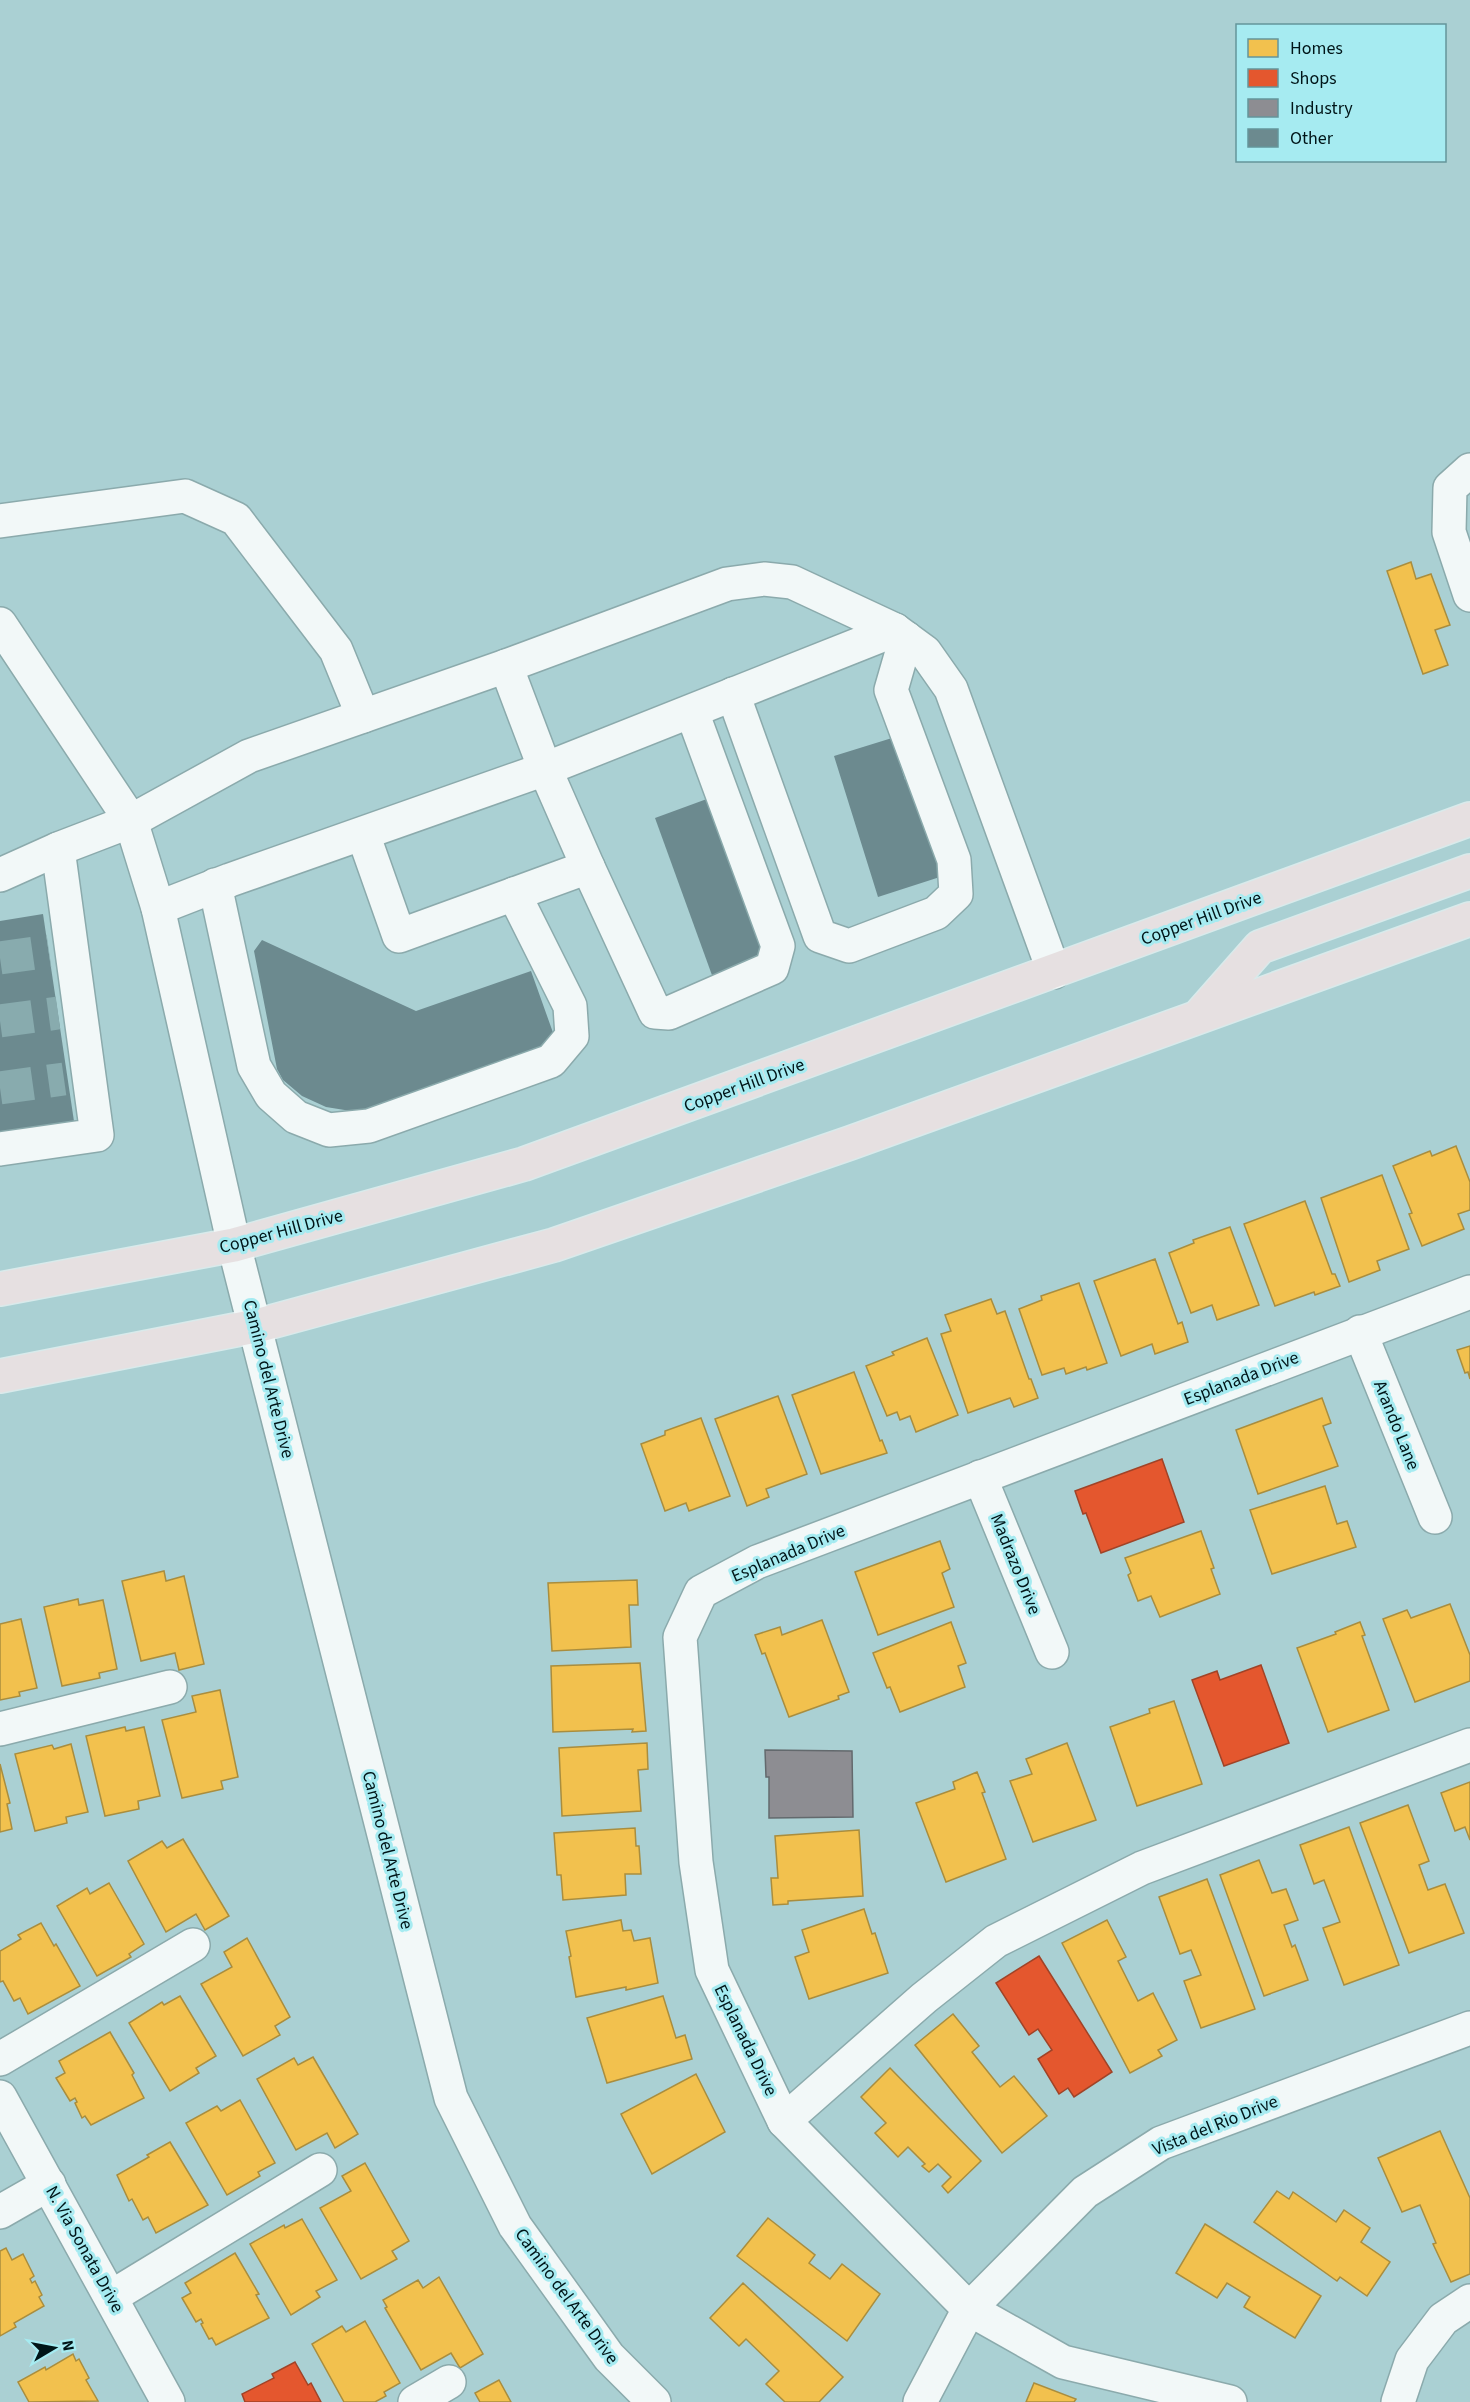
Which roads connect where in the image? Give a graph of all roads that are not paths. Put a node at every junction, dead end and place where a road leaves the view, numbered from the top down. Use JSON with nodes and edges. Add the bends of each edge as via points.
{"nodes":[{"id":1,"x":1470,"y":470,"type":"edge"},
{"id":2,"x":0,"y":521,"type":"edge"},
{"id":3,"x":1470,"y":596,"type":"edge"},
{"id":4,"x":0,"y":624,"type":"edge"},
{"id":5,"x":900,"y":634,"type":"junction"},
{"id":6,"x":506,"y":666,"type":"junction"},
{"id":7,"x":733,"y":694,"type":"junction"},
{"id":8,"x":692,"y":712,"type":"junction"},
{"id":9,"x":363,"y":716,"type":"junction"},
{"id":10,"x":545,"y":769,"type":"junction"},
{"id":11,"x":1470,"y":819,"type":"edge"},
{"id":12,"x":131,"y":821,"type":"junction"},
{"id":13,"x":363,"y":834,"type":"junction"},
{"id":14,"x":57,"y":849,"type":"junction"},
{"id":15,"x":588,"y":867,"type":"junction"},
{"id":16,"x":1470,"y":871,"type":"edge"},
{"id":17,"x":0,"y":875,"type":"edge"},
{"id":18,"x":215,"y":885,"type":"junction"},
{"id":19,"x":514,"y":894,"type":"junction"},
{"id":20,"x":158,"y":908,"type":"junction"},
{"id":21,"x":1470,"y":919,"type":"edge"},
{"id":22,"x":1054,"y":972,"type":"junction"},
{"id":23,"x":1198,"y":1017,"type":"junction"},
{"id":24,"x":0,"y":1149,"type":"edge"},
{"id":25,"x":234,"y":1245,"type":"junction"},
{"id":26,"x":0,"y":1289,"type":"edge"},
{"id":27,"x":1470,"y":1292,"type":"edge"},
{"id":28,"x":256,"y":1326,"type":"junction"},
{"id":29,"x":1360,"y":1332,"type":"junction"},
{"id":30,"x":0,"y":1376,"type":"edge"},
{"id":31,"x":980,"y":1477,"type":"junction"},
{"id":32,"x":1435,"y":1517,"type":"dead end"},
{"id":33,"x":1052,"y":1652,"type":"dead end"},
{"id":34,"x":170,"y":1687,"type":"dead end"},
{"id":35,"x":0,"y":1729,"type":"edge"},
{"id":36,"x":1470,"y":1745,"type":"edge"},
{"id":37,"x":193,"y":1945,"type":"dead end"},
{"id":38,"x":1470,"y":2028,"type":"edge"},
{"id":39,"x":0,"y":2060,"type":"edge"},
{"id":40,"x":0,"y":2097,"type":"edge"},
{"id":41,"x":784,"y":2121,"type":"junction"},
{"id":42,"x":320,"y":2170,"type":"dead end"},
{"id":43,"x":48,"y":2184,"type":"junction"},
{"id":44,"x":0,"y":2212,"type":"edge"},
{"id":45,"x":111,"y":2297,"type":"junction"},
{"id":46,"x":1470,"y":2301,"type":"edge"},
{"id":47,"x":969,"y":2309,"type":"junction"},
{"id":48,"x":449,"y":2382,"type":"dead end"},
{"id":49,"x":168,"y":2402,"type":"edge"},
{"id":50,"x":415,"y":2402,"type":"edge"},
{"id":51,"x":654,"y":2402,"type":"edge"},
{"id":52,"x":920,"y":2402,"type":"edge"},
{"id":53,"x":1230,"y":2402,"type":"edge"},
{"id":54,"x":1398,"y":2402,"type":"edge"}],
"edges":[{"from":1,"to":3,"type":"street","via":[[1450,488],[1449,532]]},
{"from":2,"to":9,"type":"street","via":[[185,496],[236,519],[336,650]]},
{"from":4,"to":12,"type":"street","name":"Camino del Arte Drive"},
{"from":5,"to":6,"type":"street","via":[[792,582],[764,579],[727,584]]},
{"from":5,"to":7,"type":"street"},
{"from":5,"to":7,"type":"street","via":[[891,690],[954,860],[956,894],[936,913],[849,946],[820,936]]},
{"from":5,"to":22,"type":"street","via":[[925,652],[951,689]]},
{"from":6,"to":9,"type":"street"},
{"from":6,"to":10,"type":"street"},
{"from":7,"to":8,"type":"street"},
{"from":8,"to":10,"type":"street"},
{"from":8,"to":15,"type":"street","via":[[778,946],[772,968],[669,1013],[655,1012]]},
{"from":9,"to":12,"type":"street","via":[[249,756]]},
{"from":10,"to":13,"type":"street"},
{"from":10,"to":15,"type":"street"},
{"from":11,"to":22,"type":"main road","name":"Copper Hill Drive"},
{"from":12,"to":14,"type":"street"},
{"from":12,"to":20,"type":"street","name":"Camino del Arte Drive"},
{"from":13,"to":18,"type":"street"},
{"from":13,"to":19,"type":"street","via":[[399,936]]},
{"from":14,"to":17,"type":"street"},
{"from":14,"to":24,"type":"street","via":[[60,949],[76,1078],[97,1135]]},
{"from":15,"to":19,"type":"street"},
{"from":16,"to":23,"type":"main road","via":[[1260,947]]},
{"from":18,"to":19,"type":"street","via":[[254,1066],[271,1095],[296,1117],[329,1130],[369,1126],[551,1061],[572,1036],[570,1006]]},
{"from":18,"to":20,"type":"street"},
{"from":20,"to":25,"type":"street","name":"Camino del Arte Drive"},
{"from":21,"to":23,"type":"main road"},
{"from":22,"to":25,"type":"main road","name":"Copper Hill Drive","via":[[524,1164]]},
{"from":23,"to":28,"type":"main road","via":[[554,1245]]},
{"from":25,"to":26,"type":"main road","name":"Copper Hill Drive"},
{"from":25,"to":28,"type":"street","name":"Camino del Arte Drive"},
{"from":27,"to":29,"type":"street","name":"Esplanada Drive"},
{"from":28,"to":30,"type":"main road"},
{"from":28,"to":51,"type":"street","name":"Camino del Arte Drive","via":[[451,2098],[515,2226],[609,2357]]},
{"from":29,"to":31,"type":"street","name":"Esplanada Drive"},
{"from":29,"to":32,"type":"street","name":"Arando Lane"},
{"from":31,"to":33,"type":"street","name":"Madrazo Drive"},
{"from":31,"to":41,"type":"street","name":"Esplanada Drive","via":[[748,1567],[701,1592],[680,1637],[696,1862],[712,1970]]},
{"from":34,"to":35,"type":"street"},
{"from":36,"to":41,"type":"street","via":[[1142,1868],[996,1941],[924,1998]]},
{"from":37,"to":39,"type":"street"},
{"from":38,"to":47,"type":"street","name":"Vista del Rio Drive","via":[[1161,2143],[1085,2192]]},
{"from":40,"to":43,"type":"street","name":"N. Via Sonata Drive"},
{"from":41,"to":47,"type":"street","name":"Esplanada Drive"},
{"from":42,"to":45,"type":"street"},
{"from":43,"to":44,"type":"street"},
{"from":43,"to":45,"type":"street","name":"N. Via Sonata Drive"},
{"from":45,"to":49,"type":"street","name":"N. Via Sonata Drive"},
{"from":46,"to":54,"type":"street","via":[[1443,2319],[1412,2360]]},
{"from":47,"to":52,"type":"street","name":"Vista del Rio Drive"},
{"from":47,"to":53,"type":"street","name":"Esplanada Drive","via":[[1063,2362]]},
{"from":48,"to":50,"type":"street"}]}
